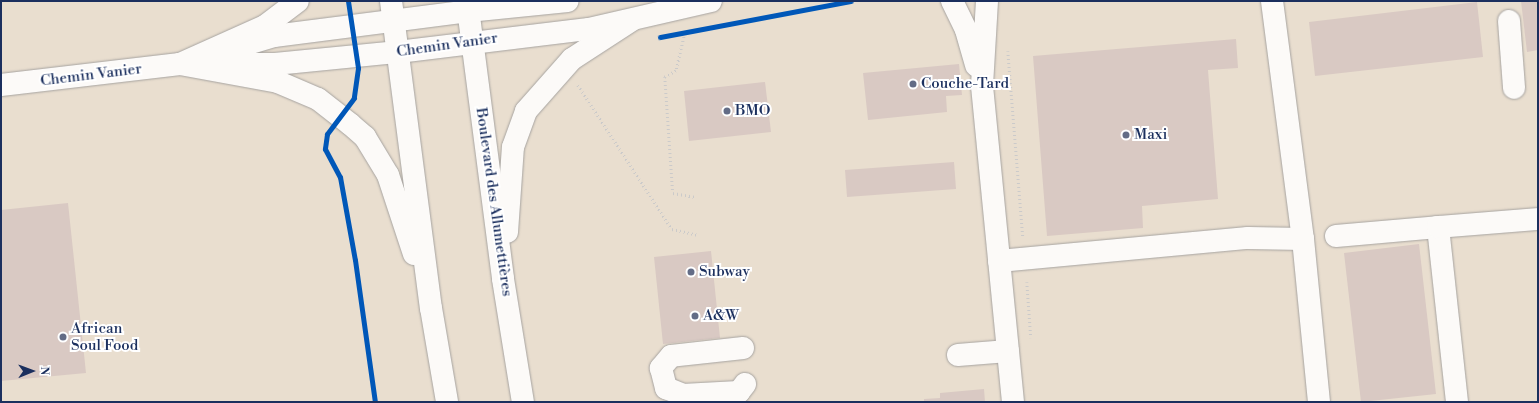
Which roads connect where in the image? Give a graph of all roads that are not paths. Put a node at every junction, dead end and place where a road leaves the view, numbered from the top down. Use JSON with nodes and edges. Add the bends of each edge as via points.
{"nodes":[{"id":1,"x":298,"y":1,"type":"edge"},
{"id":2,"x":568,"y":1,"type":"edge"},
{"id":3,"x":711,"y":1,"type":"edge"},
{"id":4,"x":952,"y":1,"type":"edge"},
{"id":5,"x":987,"y":1,"type":"edge"},
{"id":6,"x":1272,"y":1,"type":"edge"},
{"id":7,"x":467,"y":6,"type":"edge"},
{"id":8,"x":392,"y":11,"type":"edge"},
{"id":9,"x":632,"y":20,"type":"junction"},
{"id":10,"x":1509,"y":21,"type":"dead end"},
{"id":11,"x":472,"y":42,"type":"junction"},
{"id":12,"x":398,"y":52,"type":"junction"},
{"id":13,"x":180,"y":64,"type":"junction"},
{"id":14,"x":1,"y":85,"type":"edge"},
{"id":15,"x":982,"y":86,"type":"junction"},
{"id":16,"x":1514,"y":88,"type":"dead end"},
{"id":17,"x":1538,"y":219,"type":"edge"},
{"id":18,"x":1438,"y":227,"type":"junction"},
{"id":19,"x":1336,"y":236,"type":"dead end"},
{"id":20,"x":1303,"y":239,"type":"junction"},
{"id":21,"x":1000,"y":261,"type":"junction"},
{"id":22,"x":503,"y":279,"type":"junction"},
{"id":23,"x":431,"y":308,"type":"junction"},
{"id":24,"x":743,"y":348,"type":"dead end"},
{"id":25,"x":1008,"y":351,"type":"junction"},
{"id":26,"x":958,"y":355,"type":"dead end"},
{"id":27,"x":745,"y":384,"type":"dead end"},
{"id":28,"x":447,"y":402,"type":"edge"},
{"id":29,"x":523,"y":402,"type":"edge"},
{"id":30,"x":1013,"y":402,"type":"edge"},
{"id":31,"x":1319,"y":402,"type":"edge"},
{"id":32,"x":1457,"y":402,"type":"edge"}],
"edges":[{"from":1,"to":13,"type":"main road","via":[[265,26]]},
{"from":2,"to":7,"type":"main road","name":"Chemin Vanier"},
{"from":3,"to":9,"type":"main road","name":"Chemin Vanier"},
{"from":4,"to":15,"type":"main road","via":[[966,30]]},
{"from":5,"to":15,"type":"main road"},
{"from":6,"to":20,"type":"main road"},
{"from":7,"to":8,"type":"main road","name":"Chemin Vanier"},
{"from":7,"to":11,"type":"main road","name":"Boulevard des Allumettières"},
{"from":8,"to":12,"type":"main road"},
{"from":8,"to":13,"type":"main road","name":"Chemin Vanier","via":[[274,36]]},
{"from":9,"to":11,"type":"main road","name":"Chemin Vanier","via":[[588,29]]},
{"from":9,"to":22,"type":"main road","via":[[572,59],[526,111],[513,147]]},
{"from":10,"to":16,"type":"main road"},
{"from":11,"to":12,"type":"main road","name":"Chemin Vanier"},
{"from":11,"to":22,"type":"main road","name":"Boulevard des Allumettières"},
{"from":12,"to":13,"type":"main road","name":"Chemin Vanier","via":[[275,64]]},
{"from":12,"to":23,"type":"main road"},
{"from":13,"to":14,"type":"main road","name":"Chemin Vanier"},
{"from":13,"to":23,"type":"main road","via":[[278,82],[318,99],[365,137],[388,175]]},
{"from":15,"to":21,"type":"main road"},
{"from":17,"to":18,"type":"main road"},
{"from":18,"to":19,"type":"main road"},
{"from":18,"to":32,"type":"main road"},
{"from":20,"to":21,"type":"main road","via":[[1248,238]]},
{"from":20,"to":31,"type":"main road"},
{"from":21,"to":25,"type":"main road"},
{"from":22,"to":29,"type":"main road","name":"Boulevard des Allumettières"},
{"from":23,"to":28,"type":"main road"},
{"from":24,"to":27,"type":"main road","via":[[671,356],[661,368],[666,388],[683,395],[739,392]]},
{"from":25,"to":26,"type":"main road"},
{"from":25,"to":30,"type":"main road"}]}
